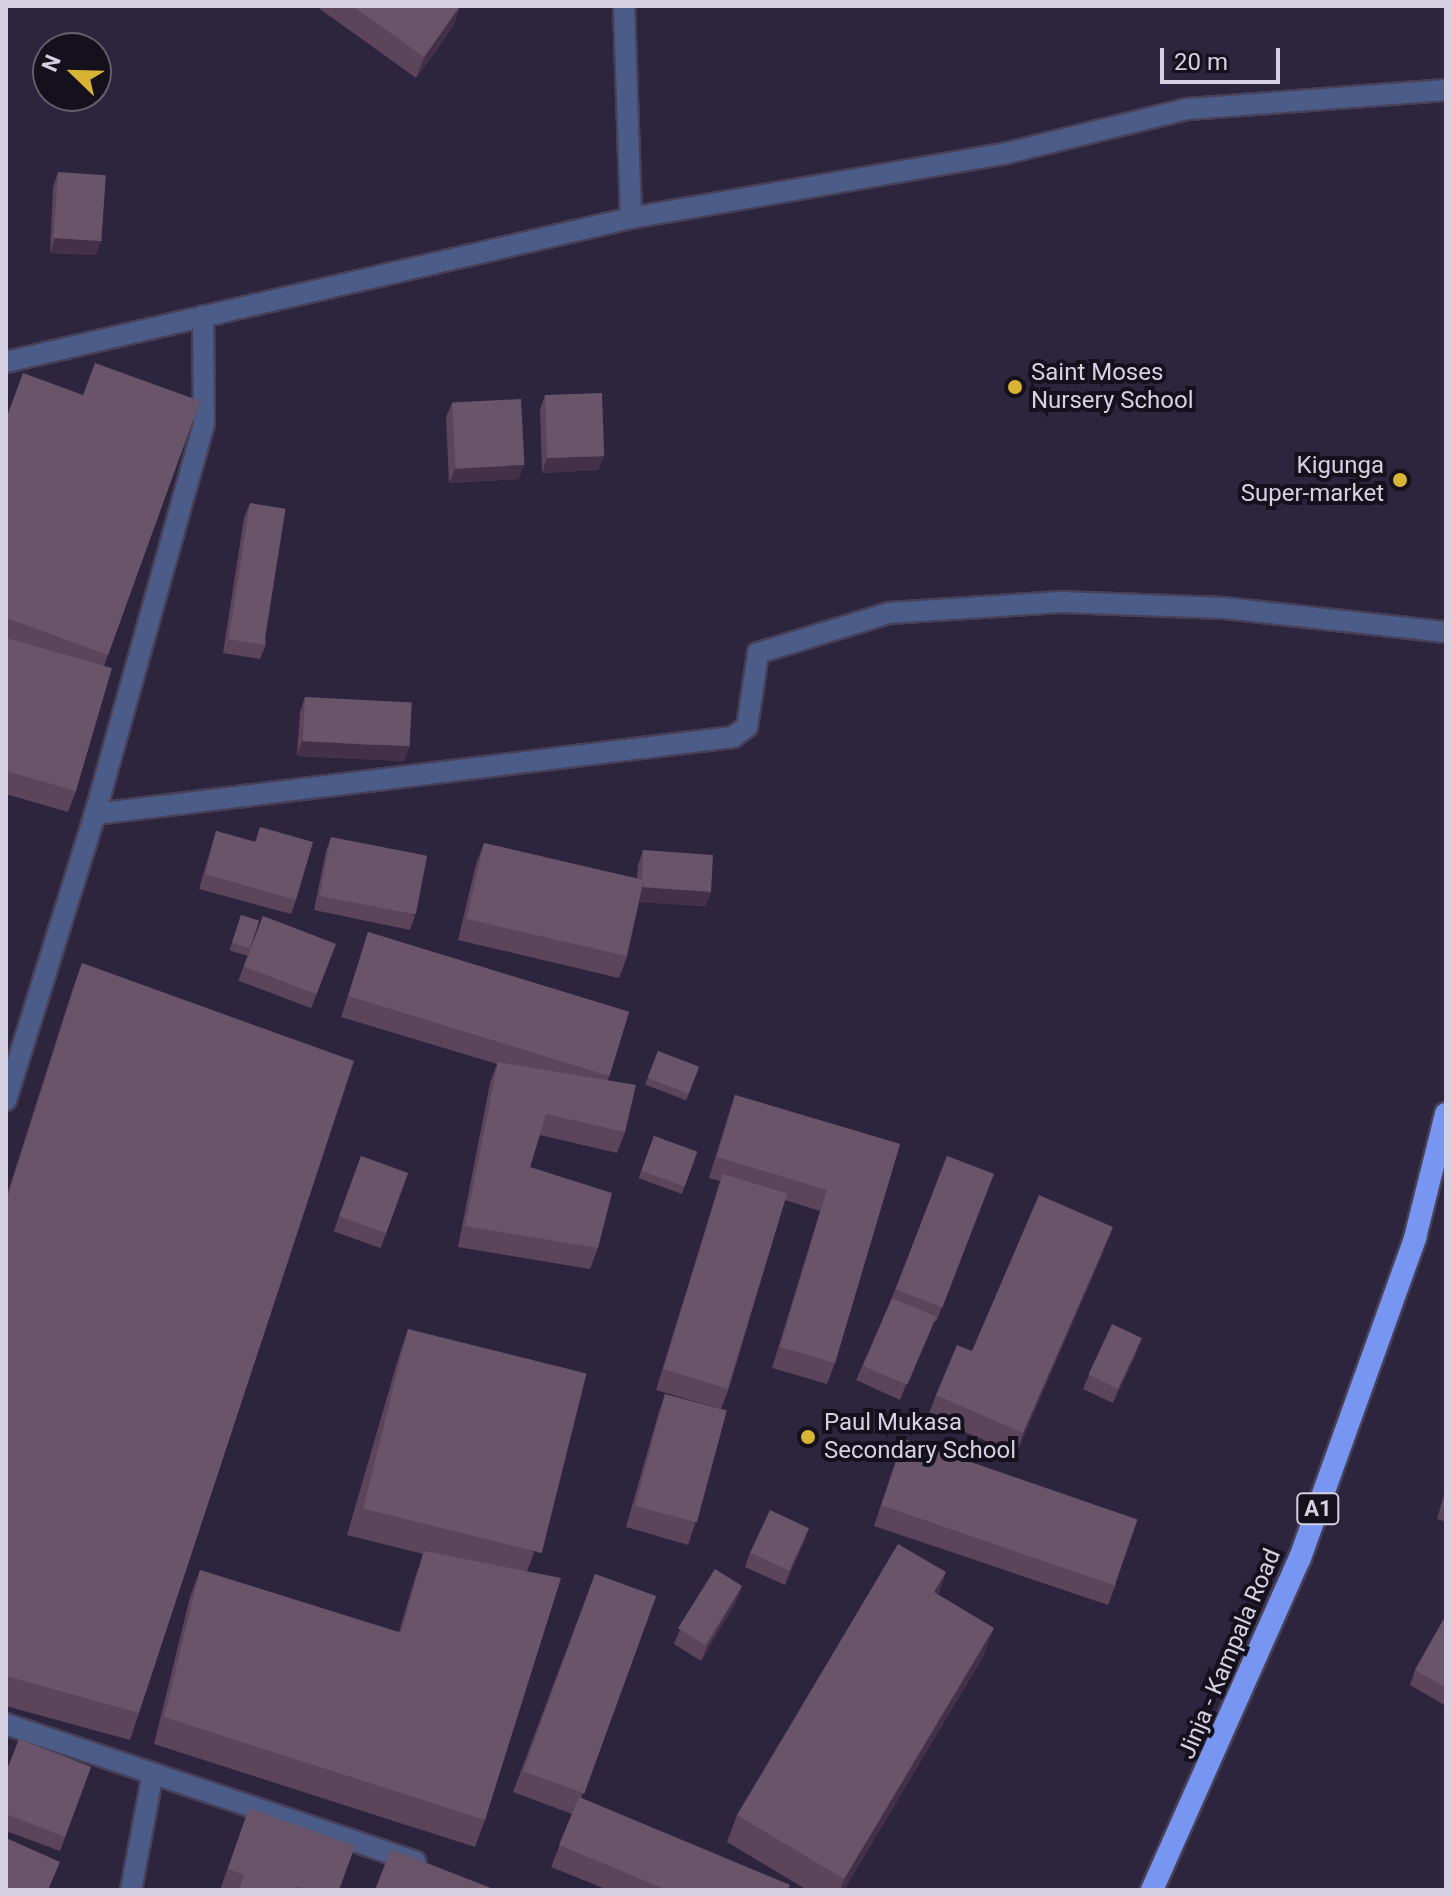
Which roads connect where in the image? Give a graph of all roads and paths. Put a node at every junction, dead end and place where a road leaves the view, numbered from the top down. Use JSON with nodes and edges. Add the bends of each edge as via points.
{"nodes":[{"id":1,"x":624,"y":6,"type":"edge"},
{"id":2,"x":1446,"y":90,"type":"edge"},
{"id":3,"x":631,"y":218,"type":"junction"},
{"id":4,"x":203,"y":316,"type":"junction"},
{"id":5,"x":6,"y":362,"type":"edge"},
{"id":6,"x":1446,"y":632,"type":"edge"},
{"id":7,"x":95,"y":814,"type":"junction"},
{"id":8,"x":6,"y":1100,"type":"edge"},
{"id":9,"x":1446,"y":1114,"type":"edge"},
{"id":10,"x":6,"y":1724,"type":"edge"},
{"id":11,"x":153,"y":1773,"type":"junction"},
{"id":12,"x":432,"y":1869,"type":"edge"},
{"id":13,"x":131,"y":1890,"type":"edge"},
{"id":14,"x":1152,"y":1890,"type":"edge"}],
"edges":[{"from":1,"to":3,"type":"street"},
{"from":2,"to":3,"type":"street","via":[[1188,109],[1007,153]]},
{"from":3,"to":4,"type":"street"},
{"from":4,"to":5,"type":"street"},
{"from":4,"to":7,"type":"street","via":[[204,423]]},
{"from":6,"to":7,"type":"street","via":[[1224,608],[1090,603],[889,613],[758,653],[747,727],[733,737]]},
{"from":7,"to":8,"type":"street"},
{"from":9,"to":14,"type":"highway","name":"Jinja - Kampala Road","number":"A1","via":[[1415,1238],[1300,1558]]},
{"from":10,"to":11,"type":"street"},
{"from":11,"to":12,"type":"street"},
{"from":11,"to":13,"type":"street"}]}
